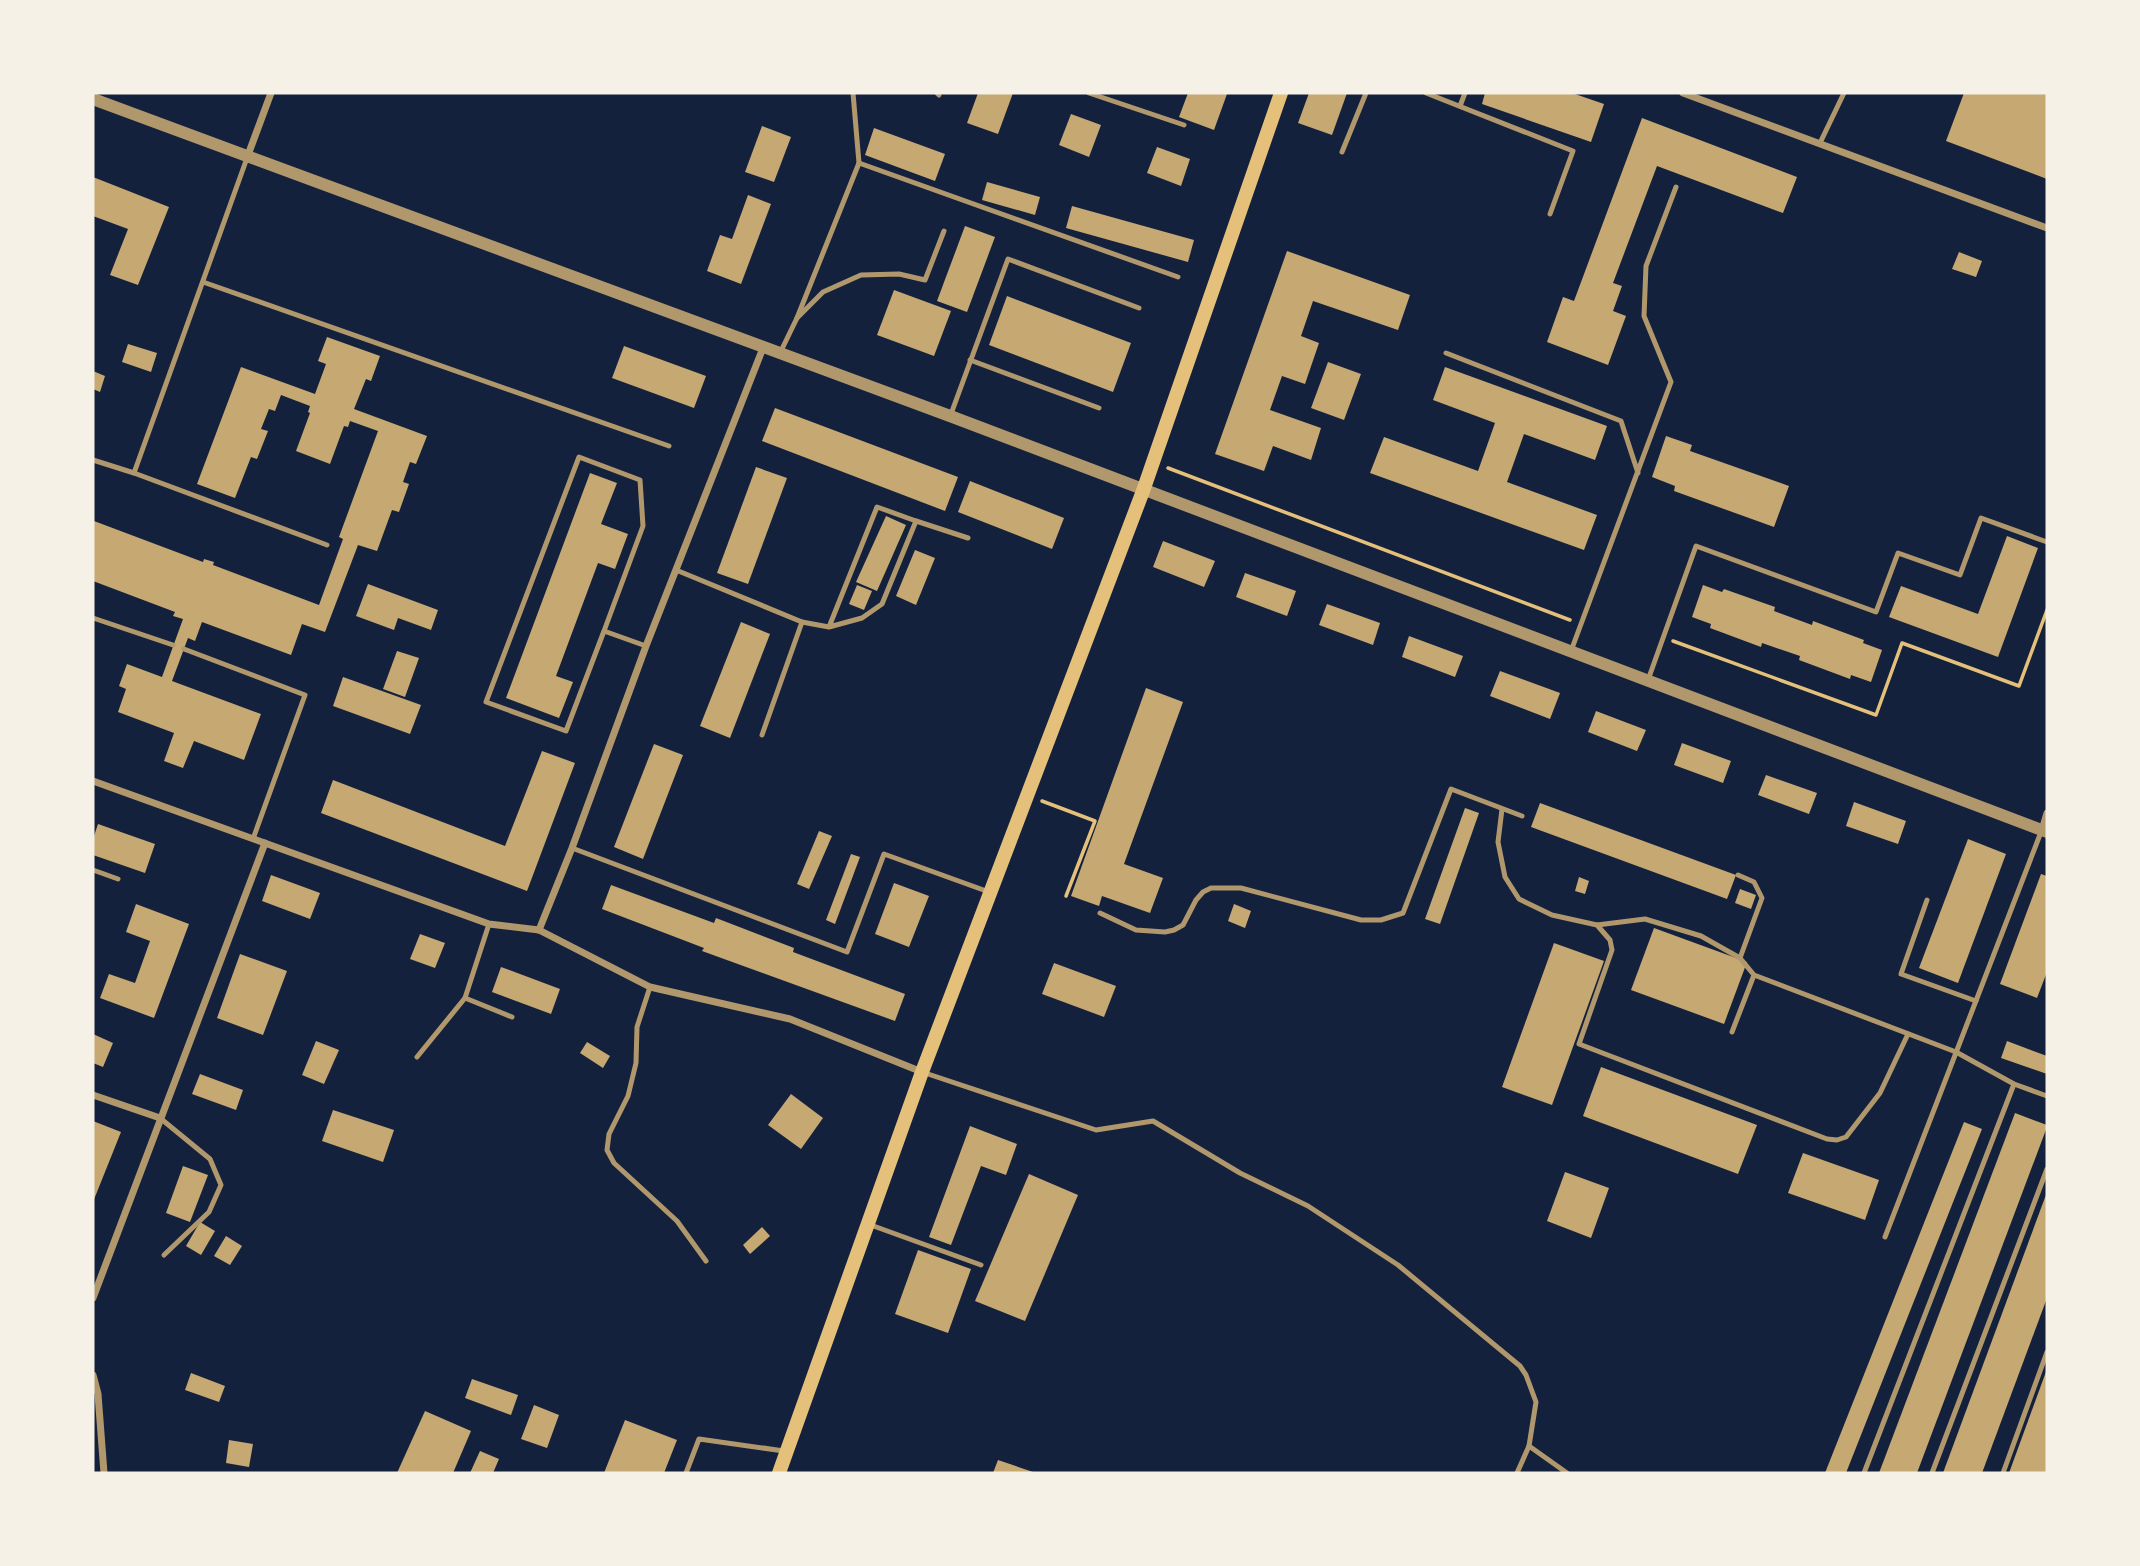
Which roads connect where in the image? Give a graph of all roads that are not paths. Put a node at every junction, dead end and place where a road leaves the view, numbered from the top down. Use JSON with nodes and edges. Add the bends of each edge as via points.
{"nodes":[{"id":1,"x":271,"y":93,"type":"edge"},
{"id":2,"x":853,"y":93,"type":"edge"},
{"id":3,"x":1089,"y":93,"type":"edge"},
{"id":4,"x":1281,"y":93,"type":"edge"},
{"id":5,"x":1366,"y":93,"type":"edge"},
{"id":6,"x":1426,"y":93,"type":"edge"},
{"id":7,"x":1465,"y":93,"type":"edge"},
{"id":8,"x":1683,"y":93,"type":"edge"},
{"id":9,"x":1844,"y":93,"type":"edge"},
{"id":10,"x":93,"y":99,"type":"edge"},
{"id":11,"x":1460,"y":106,"type":"junction"},
{"id":12,"x":1184,"y":125,"type":"dead end"},
{"id":13,"x":1820,"y":144,"type":"junction"},
{"id":14,"x":1342,"y":152,"type":"dead end"},
{"id":15,"x":248,"y":155,"type":"junction"},
{"id":16,"x":859,"y":163,"type":"junction"},
{"id":17,"x":1676,"y":187,"type":"dead end"},
{"id":18,"x":1550,"y":214,"type":"dead end"},
{"id":19,"x":2047,"y":228,"type":"edge"},
{"id":20,"x":943,"y":231,"type":"dead end"},
{"id":21,"x":1178,"y":277,"type":"dead end"},
{"id":22,"x":203,"y":282,"type":"junction"},
{"id":23,"x":1139,"y":308,"type":"dead end"},
{"id":24,"x":797,"y":318,"type":"junction"},
{"id":25,"x":763,"y":348,"type":"junction"},
{"id":26,"x":780,"y":353,"type":"junction"},
{"id":27,"x":1446,"y":353,"type":"dead end"},
{"id":28,"x":970,"y":360,"type":"junction"},
{"id":29,"x":1099,"y":408,"type":"dead end"},
{"id":30,"x":950,"y":416,"type":"junction"},
{"id":31,"x":669,"y":446,"type":"dead end"},
{"id":32,"x":93,"y":460,"type":"edge"},
{"id":33,"x":1638,"y":473,"type":"junction"},
{"id":34,"x":134,"y":474,"type":"junction"},
{"id":35,"x":1143,"y":491,"type":"junction"},
{"id":36,"x":916,"y":521,"type":"junction"},
{"id":37,"x":968,"y":538,"type":"dead end"},
{"id":38,"x":2047,"y":542,"type":"edge"},
{"id":39,"x":327,"y":545,"type":"dead end"},
{"id":40,"x":676,"y":570,"type":"junction"},
{"id":41,"x":93,"y":618,"type":"edge"},
{"id":42,"x":802,"y":622,"type":"junction"},
{"id":43,"x":829,"y":627,"type":"junction"},
{"id":44,"x":604,"y":631,"type":"junction"},
{"id":45,"x":173,"y":645,"type":"dead end"},
{"id":46,"x":646,"y":646,"type":"junction"},
{"id":47,"x":184,"y":649,"type":"dead end"},
{"id":48,"x":1571,"y":651,"type":"junction"},
{"id":49,"x":1647,"y":680,"type":"junction"},
{"id":50,"x":762,"y":734,"type":"dead end"},
{"id":51,"x":93,"y":781,"type":"edge"},
{"id":52,"x":1503,"y":809,"type":"junction"},
{"id":53,"x":2047,"y":813,"type":"edge"},
{"id":54,"x":1522,"y":816,"type":"dead end"},
{"id":55,"x":2044,"y":831,"type":"edge"},
{"id":56,"x":253,"y":839,"type":"junction"},
{"id":57,"x":265,"y":843,"type":"junction"},
{"id":58,"x":572,"y":848,"type":"junction"},
{"id":59,"x":93,"y":870,"type":"edge"},
{"id":60,"x":1738,"y":875,"type":"dead end"},
{"id":61,"x":118,"y":879,"type":"dead end"},
{"id":62,"x":990,"y":892,"type":"junction"},
{"id":63,"x":1927,"y":900,"type":"dead end"},
{"id":64,"x":1100,"y":913,"type":"dead end"},
{"id":65,"x":489,"y":924,"type":"junction"},
{"id":66,"x":1597,"y":925,"type":"junction"},
{"id":67,"x":538,"y":930,"type":"junction"},
{"id":68,"x":1740,"y":958,"type":"junction"},
{"id":69,"x":1754,"y":975,"type":"junction"},
{"id":70,"x":650,"y":987,"type":"junction"},
{"id":71,"x":465,"y":998,"type":"junction"},
{"id":72,"x":1976,"y":1001,"type":"junction"},
{"id":73,"x":512,"y":1017,"type":"dead end"},
{"id":74,"x":1732,"y":1032,"type":"dead end"},
{"id":75,"x":1908,"y":1034,"type":"junction"},
{"id":76,"x":1956,"y":1052,"type":"junction"},
{"id":77,"x":417,"y":1057,"type":"dead end"},
{"id":78,"x":922,"y":1072,"type":"junction"},
{"id":79,"x":2014,"y":1084,"type":"junction"},
{"id":80,"x":93,"y":1095,"type":"edge"},
{"id":81,"x":2047,"y":1096,"type":"edge"},
{"id":82,"x":160,"y":1118,"type":"junction"},
{"id":83,"x":2047,"y":1168,"type":"edge"},
{"id":84,"x":868,"y":1224,"type":"junction"},
{"id":85,"x":1885,"y":1237,"type":"dead end"},
{"id":86,"x":164,"y":1255,"type":"dead end"},
{"id":87,"x":706,"y":1261,"type":"dead end"},
{"id":88,"x":981,"y":1265,"type":"dead end"},
{"id":89,"x":93,"y":1298,"type":"edge"},
{"id":90,"x":2047,"y":1352,"type":"edge"},
{"id":91,"x":93,"y":1375,"type":"edge"},
{"id":92,"x":1529,"y":1446,"type":"junction"},
{"id":93,"x":787,"y":1451,"type":"junction"},
{"id":94,"x":104,"y":1473,"type":"edge"},
{"id":95,"x":685,"y":1473,"type":"edge"},
{"id":96,"x":779,"y":1473,"type":"edge"},
{"id":97,"x":1517,"y":1473,"type":"edge"},
{"id":98,"x":1567,"y":1473,"type":"edge"},
{"id":99,"x":1864,"y":1473,"type":"edge"},
{"id":100,"x":1933,"y":1473,"type":"edge"},
{"id":101,"x":2003,"y":1473,"type":"edge"}],
"edges":[{"from":1,"to":15,"type":"street"},
{"from":2,"to":16,"type":"lane"},
{"from":3,"to":12,"type":"lane"},
{"from":4,"to":35,"type":"main road"},
{"from":5,"to":14,"type":"lane"},
{"from":6,"to":11,"type":"lane"},
{"from":7,"to":11,"type":"lane"},
{"from":8,"to":13,"type":"street"},
{"from":9,"to":13,"type":"lane"},
{"from":10,"to":15,"type":"street"},
{"from":11,"to":18,"type":"lane","via":[[1573,150]]},
{"from":13,"to":19,"type":"street"},
{"from":15,"to":22,"type":"lane"},
{"from":15,"to":25,"type":"street"},
{"from":16,"to":21,"type":"lane"},
{"from":16,"to":24,"type":"lane"},
{"from":17,"to":33,"type":"lane","via":[[1646,266],[1644,316],[1671,382]]},
{"from":20,"to":24,"type":"lane","via":[[925,280],[899,274],[861,275],[823,292]]},
{"from":22,"to":31,"type":"lane"},
{"from":22,"to":34,"type":"lane"},
{"from":23,"to":28,"type":"lane","via":[[1008,259]]},
{"from":24,"to":26,"type":"lane"},
{"from":25,"to":26,"type":"street"},
{"from":25,"to":40,"type":"street"},
{"from":26,"to":30,"type":"street"},
{"from":27,"to":33,"type":"lane","via":[[1620,421]]},
{"from":28,"to":29,"type":"lane"},
{"from":28,"to":30,"type":"lane"},
{"from":30,"to":35,"type":"street"},
{"from":32,"to":34,"type":"lane"},
{"from":33,"to":48,"type":"lane"},
{"from":34,"to":39,"type":"lane"},
{"from":35,"to":48,"type":"street"},
{"from":35,"to":62,"type":"main road"},
{"from":36,"to":37,"type":"lane"},
{"from":36,"to":43,"type":"lane","via":[[882,604],[862,618]]},
{"from":36,"to":43,"type":"lane","via":[[877,507]]},
{"from":38,"to":49,"type":"lane","via":[[1981,518],[1960,575],[1898,553],[1877,612],[1696,546]]},
{"from":40,"to":42,"type":"lane"},
{"from":40,"to":46,"type":"street"},
{"from":41,"to":45,"type":"lane"},
{"from":42,"to":43,"type":"lane"},
{"from":42,"to":50,"type":"lane"},
{"from":44,"to":44,"type":"lane","via":[[643,526],[640,480],[579,457],[486,702],[566,731]]},
{"from":44,"to":46,"type":"lane"},
{"from":46,"to":58,"type":"street"},
{"from":47,"to":56,"type":"lane","via":[[305,695]]},
{"from":48,"to":49,"type":"street"},
{"from":49,"to":55,"type":"street"},
{"from":51,"to":56,"type":"street"},
{"from":52,"to":54,"type":"lane"},
{"from":52,"to":64,"type":"lane","via":[[1451,789],[1403,914],[1381,920],[1361,920],[1241,888],[1202,892],[1183,925],[1165,932],[1136,930]]},
{"from":52,"to":66,"type":"lane","via":[[1498,842],[1505,877],[1519,900],[1552,915]]},
{"from":53,"to":55,"type":"street"},
{"from":55,"to":72,"type":"lane"},
{"from":56,"to":57,"type":"street"},
{"from":57,"to":65,"type":"street"},
{"from":57,"to":82,"type":"street"},
{"from":58,"to":62,"type":"lane","via":[[848,952],[884,854]]},
{"from":58,"to":67,"type":"street"},
{"from":59,"to":61,"type":"lane"},
{"from":60,"to":68,"type":"lane","via":[[1754,882],[1762,898]]},
{"from":62,"to":78,"type":"main road"},
{"from":63,"to":72,"type":"lane","via":[[1901,974]]},
{"from":65,"to":67,"type":"street"},
{"from":65,"to":71,"type":"lane"},
{"from":66,"to":68,"type":"lane","via":[[1645,919],[1701,936]]},
{"from":66,"to":75,"type":"lane","via":[[1612,950],[1579,1044],[1827,1139],[1846,1137],[1872,1104]]},
{"from":67,"to":70,"type":"street"},
{"from":68,"to":69,"type":"lane"},
{"from":69,"to":74,"type":"lane"},
{"from":69,"to":75,"type":"lane"},
{"from":70,"to":78,"type":"street","via":[[790,1018]]},
{"from":70,"to":87,"type":"lane","via":[[637,1027],[636,1063],[628,1096],[609,1134],[607,1150],[614,1163],[677,1221]]},
{"from":71,"to":73,"type":"lane"},
{"from":71,"to":77,"type":"lane"},
{"from":72,"to":76,"type":"lane"},
{"from":75,"to":76,"type":"lane"},
{"from":76,"to":79,"type":"lane"},
{"from":76,"to":85,"type":"lane"},
{"from":78,"to":84,"type":"main road"},
{"from":78,"to":92,"type":"lane","via":[[1096,1130],[1153,1121],[1240,1173],[1308,1206],[1398,1265],[1520,1366],[1536,1402]]},
{"from":79,"to":81,"type":"lane"},
{"from":79,"to":99,"type":"lane"},
{"from":80,"to":82,"type":"street"},
{"from":82,"to":86,"type":"lane","via":[[210,1158],[221,1185],[209,1212]]},
{"from":82,"to":89,"type":"street"},
{"from":83,"to":100,"type":"lane"},
{"from":84,"to":88,"type":"lane"},
{"from":84,"to":93,"type":"main road"},
{"from":90,"to":101,"type":"lane"},
{"from":91,"to":94,"type":"street"},
{"from":92,"to":97,"type":"lane"},
{"from":92,"to":98,"type":"lane"},
{"from":93,"to":95,"type":"lane","via":[[699,1439]]},
{"from":93,"to":96,"type":"main road"}]}
